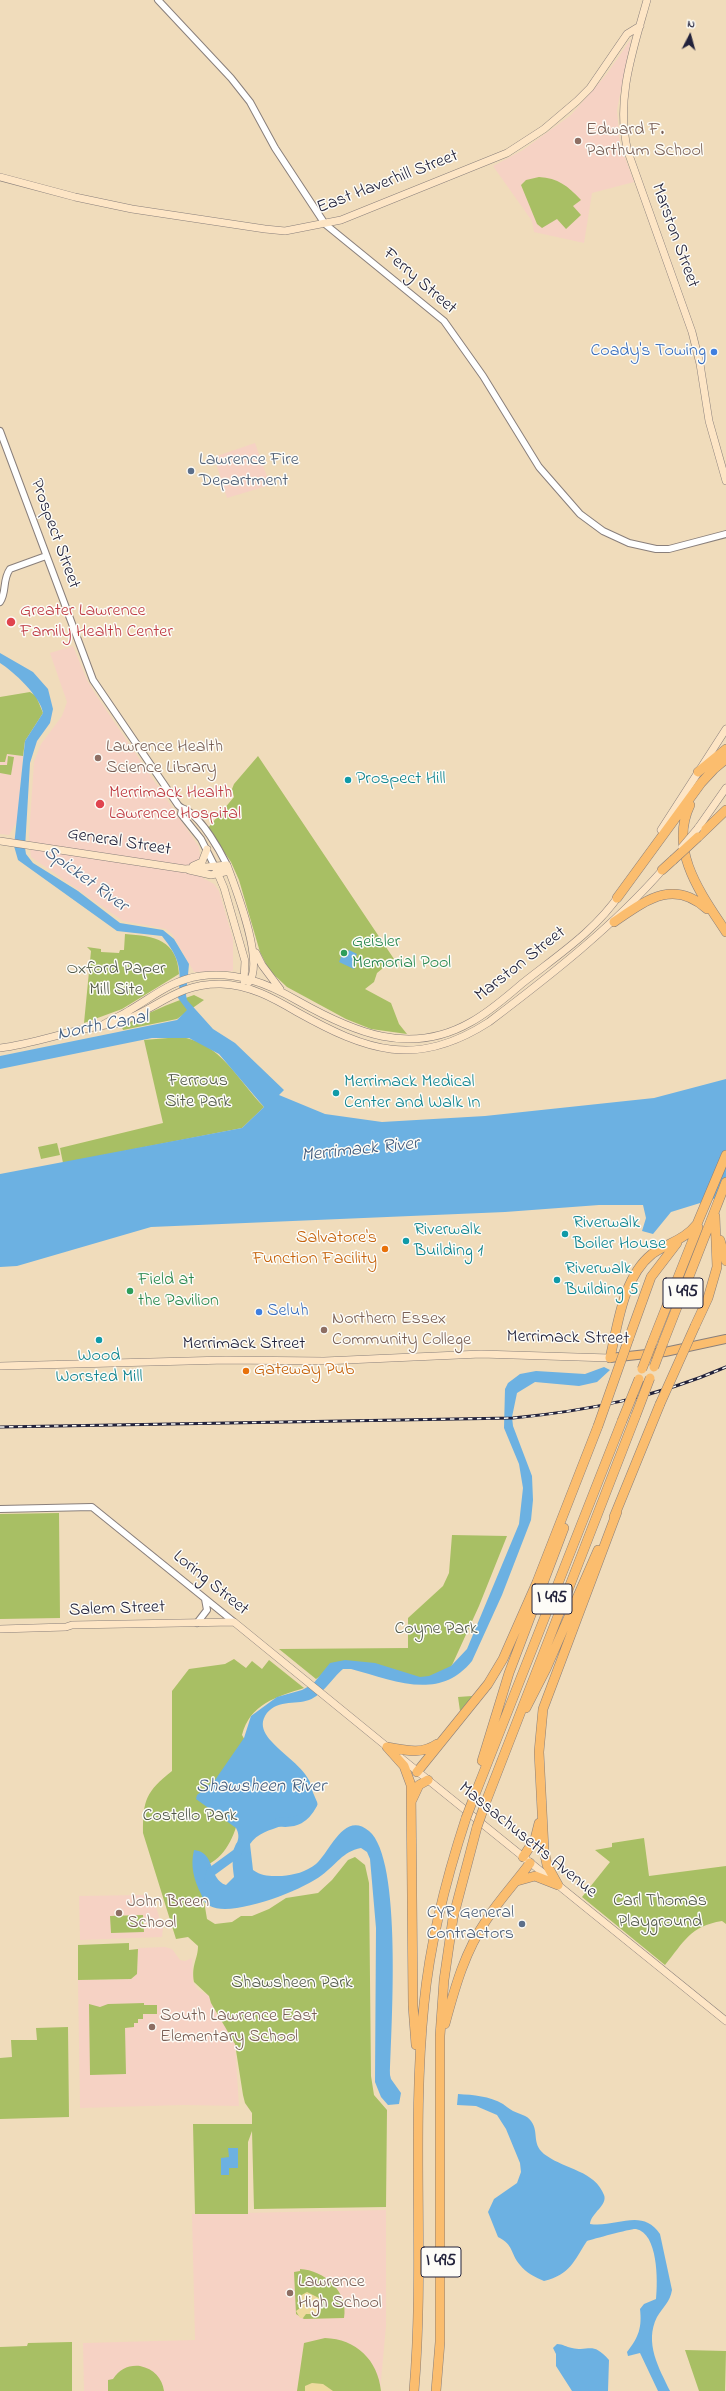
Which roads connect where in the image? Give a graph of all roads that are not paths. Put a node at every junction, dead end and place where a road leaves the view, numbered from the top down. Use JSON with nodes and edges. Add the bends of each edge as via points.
{"nodes":[{"id":1,"x":158,"y":0,"type":"edge"},
{"id":2,"x":647,"y":0,"type":"edge"},
{"id":3,"x":640,"y":26,"type":"junction"},
{"id":4,"x":0,"y":177,"type":"edge"},
{"id":5,"x":325,"y":224,"type":"junction"},
{"id":6,"x":0,"y":431,"type":"edge"},
{"id":7,"x":726,"y":481,"type":"edge"},
{"id":8,"x":726,"y":534,"type":"edge"},
{"id":9,"x":46,"y":556,"type":"junction"},
{"id":10,"x":0,"y":602,"type":"edge"},
{"id":11,"x":726,"y":730,"type":"edge"},
{"id":12,"x":726,"y":749,"type":"edge"},
{"id":13,"x":726,"y":759,"type":"edge"},
{"id":14,"x":698,"y":772,"type":"junction"},
{"id":15,"x":726,"y":788,"type":"edge"},
{"id":16,"x":696,"y":793,"type":"junction"},
{"id":17,"x":182,"y":809,"type":"junction"},
{"id":18,"x":726,"y":810,"type":"edge"},
{"id":19,"x":698,"y":833,"type":"junction"},
{"id":20,"x":0,"y":841,"type":"edge"},
{"id":21,"x":207,"y":849,"type":"junction"},
{"id":22,"x":215,"y":867,"type":"junction"},
{"id":23,"x":228,"y":868,"type":"junction"},
{"id":24,"x":185,"y":869,"type":"junction"},
{"id":25,"x":662,"y":870,"type":"joint"},
{"id":26,"x":218,"y":874,"type":"junction"},
{"id":27,"x":617,"y":898,"type":"junction"},
{"id":28,"x":716,"y":917,"type":"junction"},
{"id":29,"x":614,"y":922,"type":"junction"},
{"id":30,"x":726,"y":932,"type":"edge"},
{"id":31,"x":252,"y":944,"type":"junction"},
{"id":32,"x":243,"y":977,"type":"junction"},
{"id":33,"x":251,"y":979,"type":"junction"},
{"id":34,"x":245,"y":987,"type":"junction"},
{"id":35,"x":283,"y":992,"type":"junction"},
{"id":36,"x":101,"y":1026,"type":"junction"},
{"id":37,"x":0,"y":1048,"type":"edge"},
{"id":38,"x":726,"y":1155,"type":"edge"},
{"id":39,"x":726,"y":1184,"type":"edge"},
{"id":40,"x":715,"y":1229,"type":"junction"},
{"id":41,"x":680,"y":1239,"type":"junction"},
{"id":42,"x":726,"y":1261,"type":"edge"},
{"id":43,"x":726,"y":1339,"type":"edge"},
{"id":44,"x":610,"y":1358,"type":"junction"},
{"id":45,"x":0,"y":1366,"type":"edge"},
{"id":46,"x":580,"y":1477,"type":"junction"},
{"id":47,"x":0,"y":1509,"type":"edge"},
{"id":48,"x":617,"y":1512,"type":"junction"},
{"id":49,"x":205,"y":1599,"type":"junction"},
{"id":50,"x":234,"y":1622,"type":"junction"},
{"id":51,"x":197,"y":1624,"type":"junction"},
{"id":52,"x":0,"y":1629,"type":"edge"},
{"id":53,"x":310,"y":1684,"type":"joint"},
{"id":54,"x":442,"y":1741,"type":"junction"},
{"id":55,"x":507,"y":1744,"type":"junction"},
{"id":56,"x":387,"y":1747,"type":"junction"},
{"id":57,"x":417,"y":1772,"type":"junction"},
{"id":58,"x":482,"y":1776,"type":"junction"},
{"id":59,"x":428,"y":1780,"type":"junction"},
{"id":60,"x":411,"y":1801,"type":"junction"},
{"id":61,"x":542,"y":1814,"type":"junction"},
{"id":62,"x":522,"y":1857,"type":"junction"},
{"id":63,"x":530,"y":1863,"type":"junction"},
{"id":64,"x":516,"y":1882,"type":"junction"},
{"id":65,"x":558,"y":1885,"type":"junction"},
{"id":66,"x":726,"y":2021,"type":"edge"},
{"id":67,"x":440,"y":2040,"type":"junction"},
{"id":68,"x":419,"y":2074,"type":"junction"},
{"id":69,"x":414,"y":2391,"type":"edge"},
{"id":70,"x":436,"y":2391,"type":"edge"}],
"edges":[{"from":1,"to":5,"type":"street","name":"Ferry Street","via":[[250,102],[275,148]]},
{"from":2,"to":3,"type":"main road","name":"Marston Street"},
{"from":3,"to":5,"type":"main road","name":"East Haverhill Street","via":[[627,34],[590,88],[523,144],[412,193]]},
{"from":3,"to":7,"type":"main road","name":"Marston Street","via":[[623,99],[624,138],[692,332],[709,421]]},
{"from":4,"to":5,"type":"main road","name":"East Haverhill Street","via":[[132,209],[265,229],[285,231]]},
{"from":5,"to":8,"type":"street","name":"Ferry Street","via":[[444,321],[483,376],[539,467],[588,520],[603,531],[629,543],[656,549],[668,549]]},
{"from":6,"to":9,"type":"street","name":"Prospect Street"},
{"from":9,"to":10,"type":"street","via":[[10,569],[5,581],[4,596]]},
{"from":9,"to":17,"type":"street","name":"Prospect Street","via":[[93,680]]},
{"from":11,"to":14,"type":"main road","name":"Marston Street"},
{"from":12,"to":14,"type":"highway"},
{"from":13,"to":16,"type":"highway","via":[[714,769]]},
{"from":14,"to":27,"type":"main road","name":"Marston Street"},
{"from":15,"to":19,"type":"main road"},
{"from":16,"to":27,"type":"highway"},
{"from":16,"to":28,"type":"highway","via":[[688,809],[685,824],[686,860],[691,877]]},
{"from":17,"to":21,"type":"street","name":"Prospect Street","via":[[181,814]]},
{"from":17,"to":23,"type":"street","name":"Prospect Street","via":[[188,811],[210,837]]},
{"from":18,"to":19,"type":"highway"},
{"from":19,"to":25,"type":"highway","bridge":true},
{"from":20,"to":24,"type":"main road","name":"General Street"},
{"from":21,"to":22,"type":"street","name":"Prospect Street"},
{"from":21,"to":24,"type":"main road","via":[[202,862]]},
{"from":22,"to":23,"type":"main road","name":"General Street"},
{"from":22,"to":24,"type":"main road","name":"General Street"},
{"from":22,"to":26,"type":"main road","name":"Prospect Street"},
{"from":23,"to":26,"type":"main road","name":"General Street"},
{"from":23,"to":31,"type":"main road","name":"Prospect Street"},
{"from":24,"to":26,"type":"main road","name":"General Street","via":[[211,875]]},
{"from":25,"to":29,"type":"main road","name":"Marston Street"},
{"from":26,"to":32,"type":"main road","name":"Prospect Street","via":[[245,961]]},
{"from":27,"to":35,"type":"main road","name":"Marston Street","via":[[589,931],[499,1003],[471,1022],[443,1034],[398,1039],[370,1035],[344,1025]]},
{"from":28,"to":29,"type":"highway","via":[[698,901],[687,896],[664,894],[649,898]]},
{"from":28,"to":30,"type":"highway"},
{"from":29,"to":34,"type":"main road","name":"Marston Street","via":[[489,1022],[457,1040],[429,1048],[396,1050],[364,1044],[338,1034],[276,1000]]},
{"from":31,"to":33,"type":"main road","name":"Prospect Street","via":[[255,961]]},
{"from":31,"to":35,"type":"main road","name":"Prospect Street","via":[[262,965]]},
{"from":32,"to":33,"type":"main road","name":"Marston Street"},
{"from":32,"to":34,"type":"main road","name":"Prospect Street"},
{"from":32,"to":36,"type":"main road","name":"Marston Street","via":[[200,976],[175,982]]},
{"from":33,"to":34,"type":"main road","name":"Prospect Street"},
{"from":33,"to":35,"type":"main road","name":"Marston Street"},
{"from":34,"to":36,"type":"main road","name":"Marston Street","via":[[201,985],[174,993],[125,1020]]},
{"from":36,"to":37,"type":"main road","name":"Marston Street"},
{"from":38,"to":41,"type":"highway","via":[[705,1210],[691,1232]]},
{"from":38,"to":58,"type":"highway","number":"I 495","bridge":true},
{"from":39,"to":40,"type":"highway","via":[[715,1214]]},
{"from":39,"to":55,"type":"highway","number":"I 495","bridge":true},
{"from":40,"to":42,"type":"highway"},
{"from":40,"to":48,"type":"highway","bridge":true,"via":[[717,1267],[708,1298],[660,1404]]},
{"from":41,"to":44,"type":"highway","via":[[651,1255],[637,1271],[627,1291]]},
{"from":41,"to":46,"type":"highway","bridge":true,"via":[[651,1277]]},
{"from":43,"to":44,"type":"highway","name":"Merrimack Street","via":[[641,1356]]},
{"from":44,"to":45,"type":"main road","name":"Merrimack Street","via":[[479,1354],[324,1361],[226,1360]]},
{"from":46,"to":54,"type":"highway","via":[[503,1659],[488,1684]]},
{"from":46,"to":58,"type":"highway","via":[[557,1551],[501,1698],[482,1761]]},
{"from":47,"to":49,"type":"street","name":"Loring Street","via":[[92,1507]]},
{"from":48,"to":55,"type":"highway","via":[[592,1562],[546,1669]]},
{"from":48,"to":61,"type":"highway","via":[[543,1709],[539,1746]]},
{"from":49,"to":50,"type":"street","name":"Loring Street"},
{"from":49,"to":51,"type":"street","via":[[208,1610]]},
{"from":50,"to":51,"type":"main road","name":"Salem Street"},
{"from":50,"to":53,"type":"main road","name":"Loring Street"},
{"from":51,"to":52,"type":"main road","name":"Salem Street","via":[[72,1624],[66,1627]]},
{"from":53,"to":56,"type":"main road","name":"Massachusetts Avenue"},
{"from":54,"to":56,"type":"highway","via":[[430,1748],[416,1751]]},
{"from":54,"to":57,"type":"highway"},
{"from":55,"to":67,"type":"highway","number":"I 495","bridge":true,"via":[[477,1827],[453,1918],[444,1980]]},
{"from":56,"to":57,"type":"main road","name":"Massachusetts Avenue"},
{"from":56,"to":60,"type":"highway","via":[[408,1773]]},
{"from":57,"to":59,"type":"main road","name":"Massachusetts Avenue"},
{"from":58,"to":68,"type":"highway","number":"I 495","bridge":true,"via":[[449,1874],[434,1939],[424,2004]]},
{"from":59,"to":60,"type":"highway","via":[[419,1785]]},
{"from":59,"to":62,"type":"main road","name":"Massachusetts Avenue"},
{"from":60,"to":68,"type":"highway","via":[[413,2006]]},
{"from":61,"to":62,"type":"highway","via":[[535,1839]]},
{"from":61,"to":65,"type":"highway","via":[[545,1856]]},
{"from":62,"to":63,"type":"main road","name":"Massachusetts Avenue"},
{"from":63,"to":64,"type":"highway"},
{"from":63,"to":65,"type":"main road","name":"Massachusetts Avenue"},
{"from":64,"to":65,"type":"highway","via":[[535,1876]]},
{"from":64,"to":67,"type":"highway","via":[[487,1918],[471,1946],[458,1978]]},
{"from":65,"to":66,"type":"main road","name":"Massachusetts Avenue"},
{"from":67,"to":70,"type":"highway","number":"I 495","via":[[441,2264],[440,2342]]},
{"from":68,"to":69,"type":"highway","number":"I 495","via":[[418,2323]]}]}
